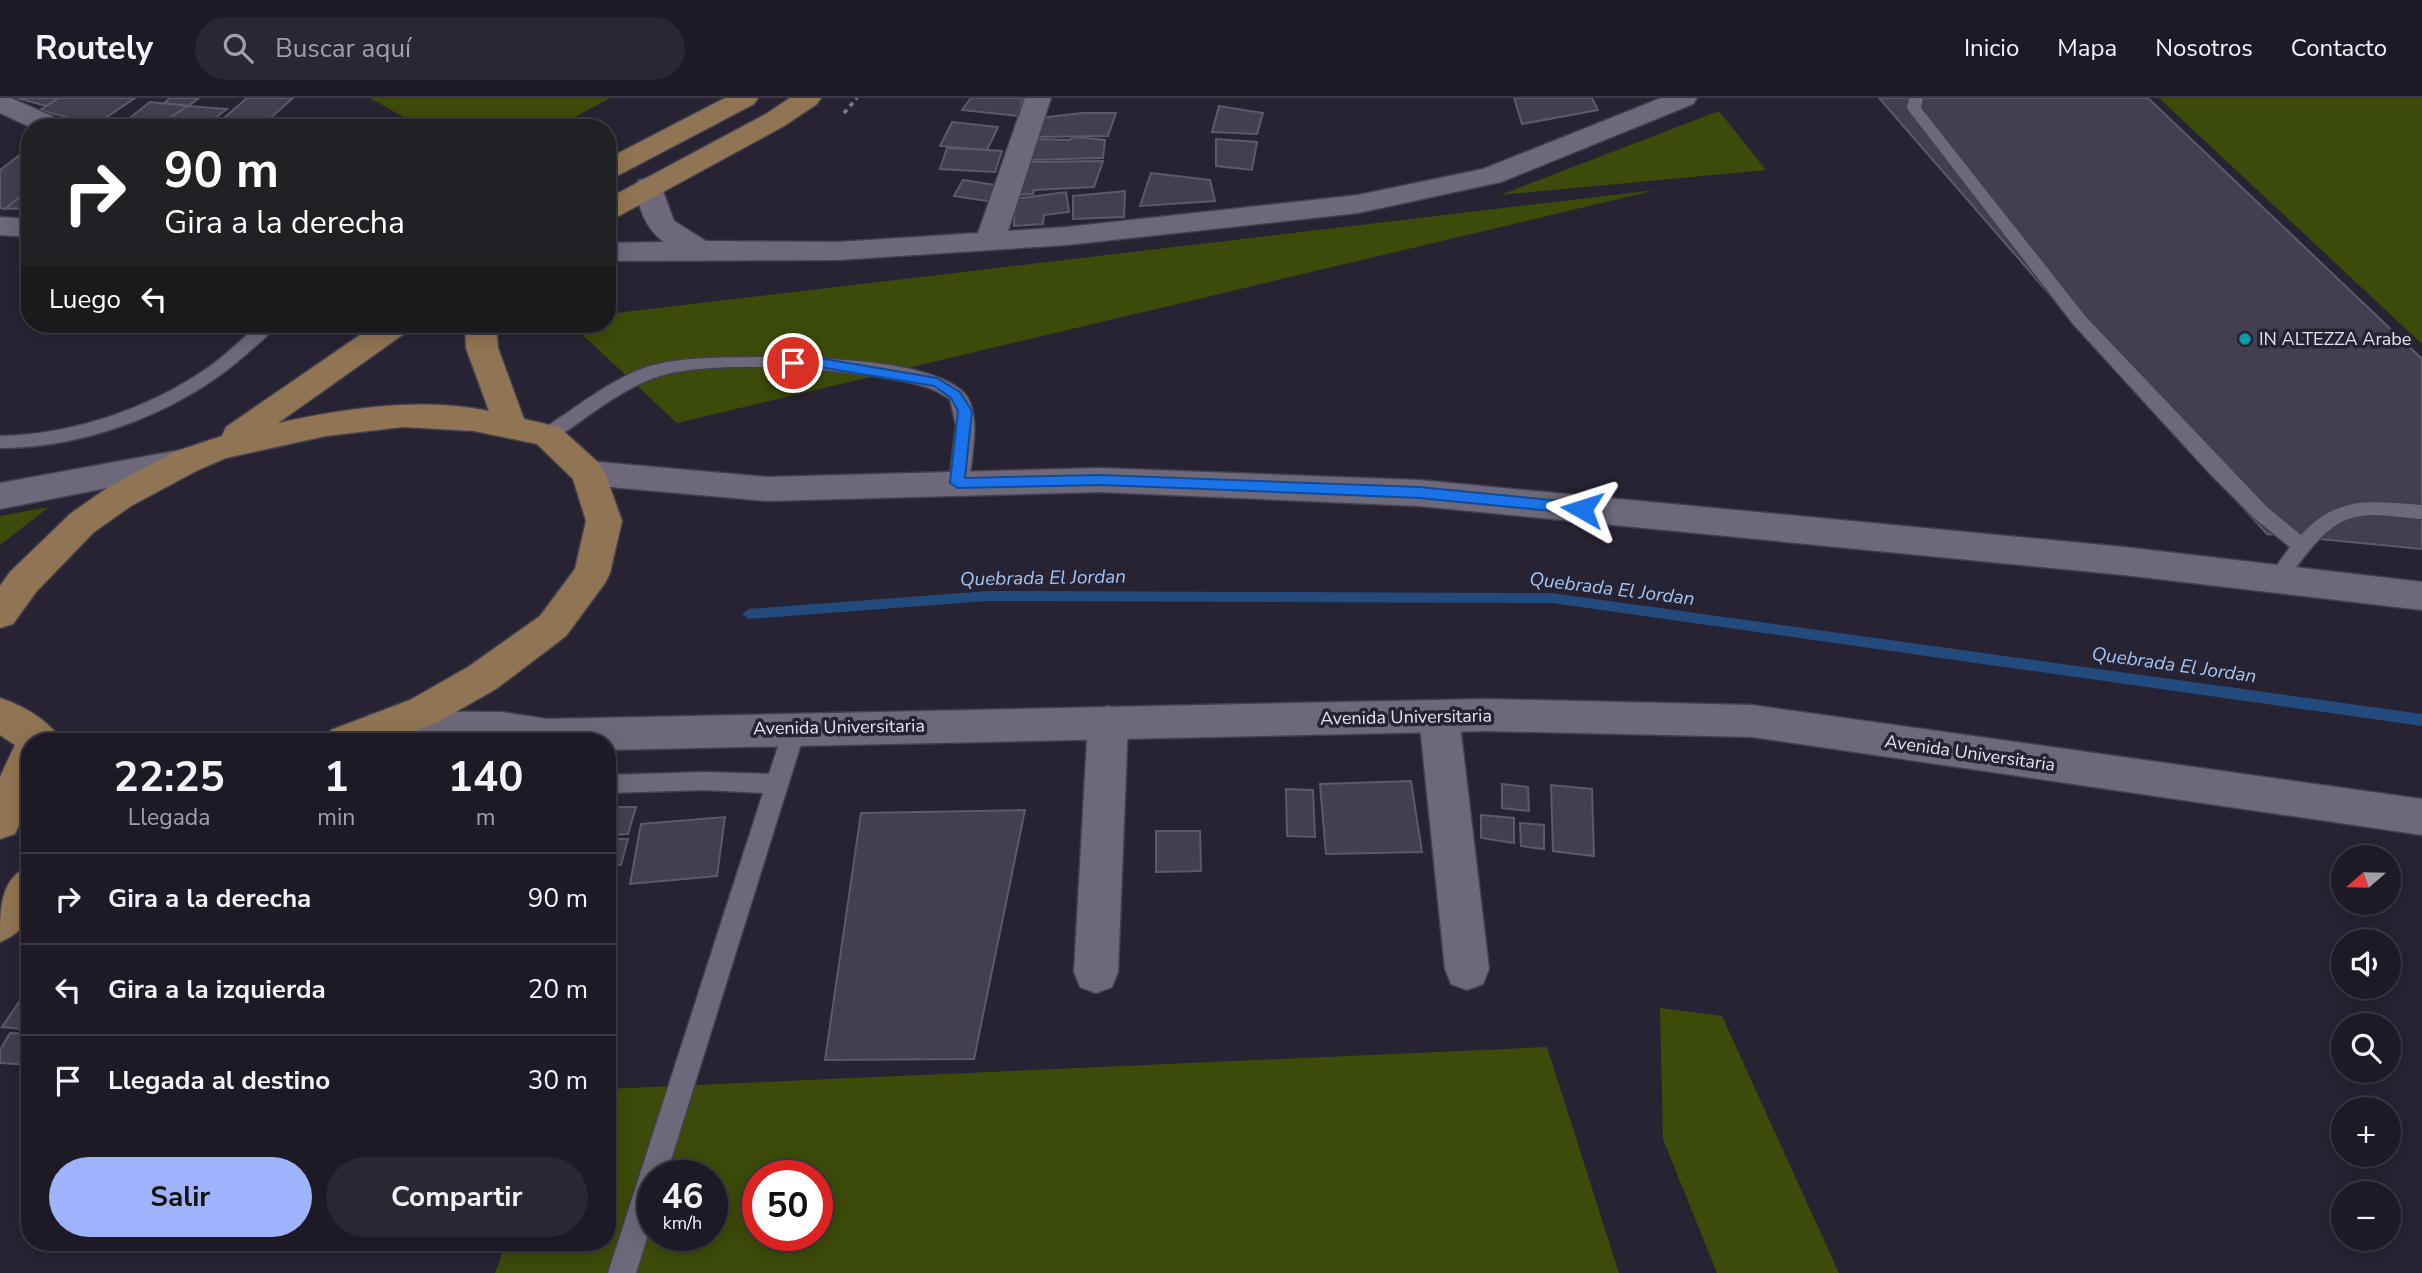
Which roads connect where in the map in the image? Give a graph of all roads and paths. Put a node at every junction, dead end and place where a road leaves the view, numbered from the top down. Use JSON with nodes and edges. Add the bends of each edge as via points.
{"nodes":[{"id":1,"x":745,"y":98,"type":"edge"},
{"id":2,"x":808,"y":98,"type":"edge"},
{"id":3,"x":1038,"y":98,"type":"edge"},
{"id":4,"x":1684,"y":98,"type":"edge"},
{"id":5,"x":1916,"y":98,"type":"edge"},
{"id":6,"x":0,"y":103,"type":"edge"},
{"id":7,"x":35,"y":119,"type":"edge"},
{"id":8,"x":616,"y":165,"type":"edge"},
{"id":9,"x":649,"y":186,"type":"junction"},
{"id":10,"x":616,"y":206,"type":"edge"},
{"id":11,"x":0,"y":226,"type":"edge"},
{"id":12,"x":21,"y":227,"type":"edge"},
{"id":13,"x":990,"y":241,"type":"junction"},
{"id":14,"x":701,"y":250,"type":"junction"},
{"id":15,"x":616,"y":252,"type":"edge"},
{"id":16,"x":259,"y":333,"type":"edge"},
{"id":17,"x":384,"y":333,"type":"edge"},
{"id":18,"x":481,"y":333,"type":"edge"},
{"id":19,"x":511,"y":428,"type":"junction"},
{"id":20,"x":547,"y":435,"type":"junction"},
{"id":21,"x":0,"y":442,"type":"edge"},
{"id":22,"x":219,"y":448,"type":"junction"},
{"id":23,"x":186,"y":461,"type":"junction"},
{"id":24,"x":588,"y":473,"type":"junction"},
{"id":25,"x":958,"y":483,"type":"junction"},
{"id":26,"x":0,"y":496,"type":"edge"},
{"id":27,"x":2422,"y":512,"type":"edge"},
{"id":28,"x":2302,"y":546,"type":"junction"},
{"id":29,"x":2277,"y":579,"type":"junction"},
{"id":30,"x":2422,"y":596,"type":"edge"},
{"id":31,"x":0,"y":614,"type":"edge"},
{"id":32,"x":0,"y":715,"type":"edge"},
{"id":33,"x":1439,"y":716,"type":"junction"},
{"id":34,"x":1108,"y":722,"type":"junction"},
{"id":35,"x":795,"y":727,"type":"junction"},
{"id":36,"x":22,"y":733,"type":"edge"},
{"id":37,"x":369,"y":733,"type":"edge"},
{"id":38,"x":417,"y":733,"type":"edge"},
{"id":39,"x":532,"y":733,"type":"edge"},
{"id":40,"x":609,"y":733,"type":"edge"},
{"id":41,"x":21,"y":777,"type":"edge"},
{"id":42,"x":616,"y":784,"type":"edge"},
{"id":43,"x":777,"y":785,"type":"junction"},
{"id":44,"x":2422,"y":817,"type":"edge"},
{"id":45,"x":0,"y":821,"type":"edge"},
{"id":46,"x":21,"y":895,"type":"edge"},
{"id":47,"x":0,"y":922,"type":"edge"},
{"id":48,"x":1467,"y":969,"type":"dead end"},
{"id":49,"x":1096,"y":972,"type":"dead end"},
{"id":50,"x":658,"y":1160,"type":"edge"},
{"id":51,"x":637,"y":1226,"type":"edge"},
{"id":52,"x":622,"y":1273,"type":"edge"}],
"edges":[{"from":1,"to":8,"type":"main road"},
{"from":2,"to":9,"type":"main road"},
{"from":3,"to":13,"type":"main road"},
{"from":4,"to":13,"type":"main road","via":[[1491,176],[1358,204]]},
{"from":5,"to":28,"type":"lane","via":[[1914,108],[2080,321],[2218,470]]},
{"from":6,"to":7,"type":"main road"},
{"from":9,"to":10,"type":"main road"},
{"from":9,"to":14,"type":"main road","via":[[660,222],[670,234]]},
{"from":11,"to":12,"type":"main road"},
{"from":13,"to":14,"type":"main road","via":[[838,251]]},
{"from":14,"to":15,"type":"main road"},
{"from":16,"to":21,"type":"lane","via":[[211,374],[130,414],[57,437],[18,444]]},
{"from":17,"to":22,"type":"main road"},
{"from":18,"to":19,"type":"main road","via":[[482,348]]},
{"from":19,"to":20,"type":"main road"},
{"from":19,"to":22,"type":"main road","via":[[474,420],[403,416],[326,424]]},
{"from":20,"to":24,"type":"main road"},
{"from":20,"to":25,"type":"lane","via":[[653,372],[716,363],[819,363],[937,382],[956,395],[965,411]]},
{"from":22,"to":23,"type":"main road"},
{"from":23,"to":26,"type":"main road"},
{"from":23,"to":31,"type":"main road","via":[[82,523],[23,582]]},
{"from":24,"to":25,"type":"main road","via":[[767,489]]},
{"from":24,"to":37,"type":"main road","via":[[604,521],[592,573],[553,626],[482,678],[424,711]]},
{"from":25,"to":29,"type":"main road","via":[[1100,480],[1419,493]]},
{"from":27,"to":28,"type":"lane","via":[[2357,509],[2333,517]]},
{"from":28,"to":29,"type":"lane"},
{"from":29,"to":30,"type":"main road"},
{"from":32,"to":36,"type":"main road"},
{"from":33,"to":34,"type":"main road","name":"Avenida Universitaria"},
{"from":33,"to":44,"type":"main road","name":"Avenida Universitaria","via":[[1752,721]]},
{"from":33,"to":48,"type":"main road"},
{"from":34,"to":35,"type":"main road","name":"Avenida Universitaria"},
{"from":34,"to":49,"type":"main road"},
{"from":35,"to":40,"type":"main road","name":"Avenida Universitaria"},
{"from":35,"to":43,"type":"lane"},
{"from":38,"to":39,"type":"main road","name":"Avenida Universitaria","via":[[489,727]]},
{"from":41,"to":45,"type":"main road"},
{"from":42,"to":43,"type":"lane"},
{"from":43,"to":50,"type":"lane"},
{"from":46,"to":47,"type":"main road"},
{"from":51,"to":52,"type":"lane"}]}
